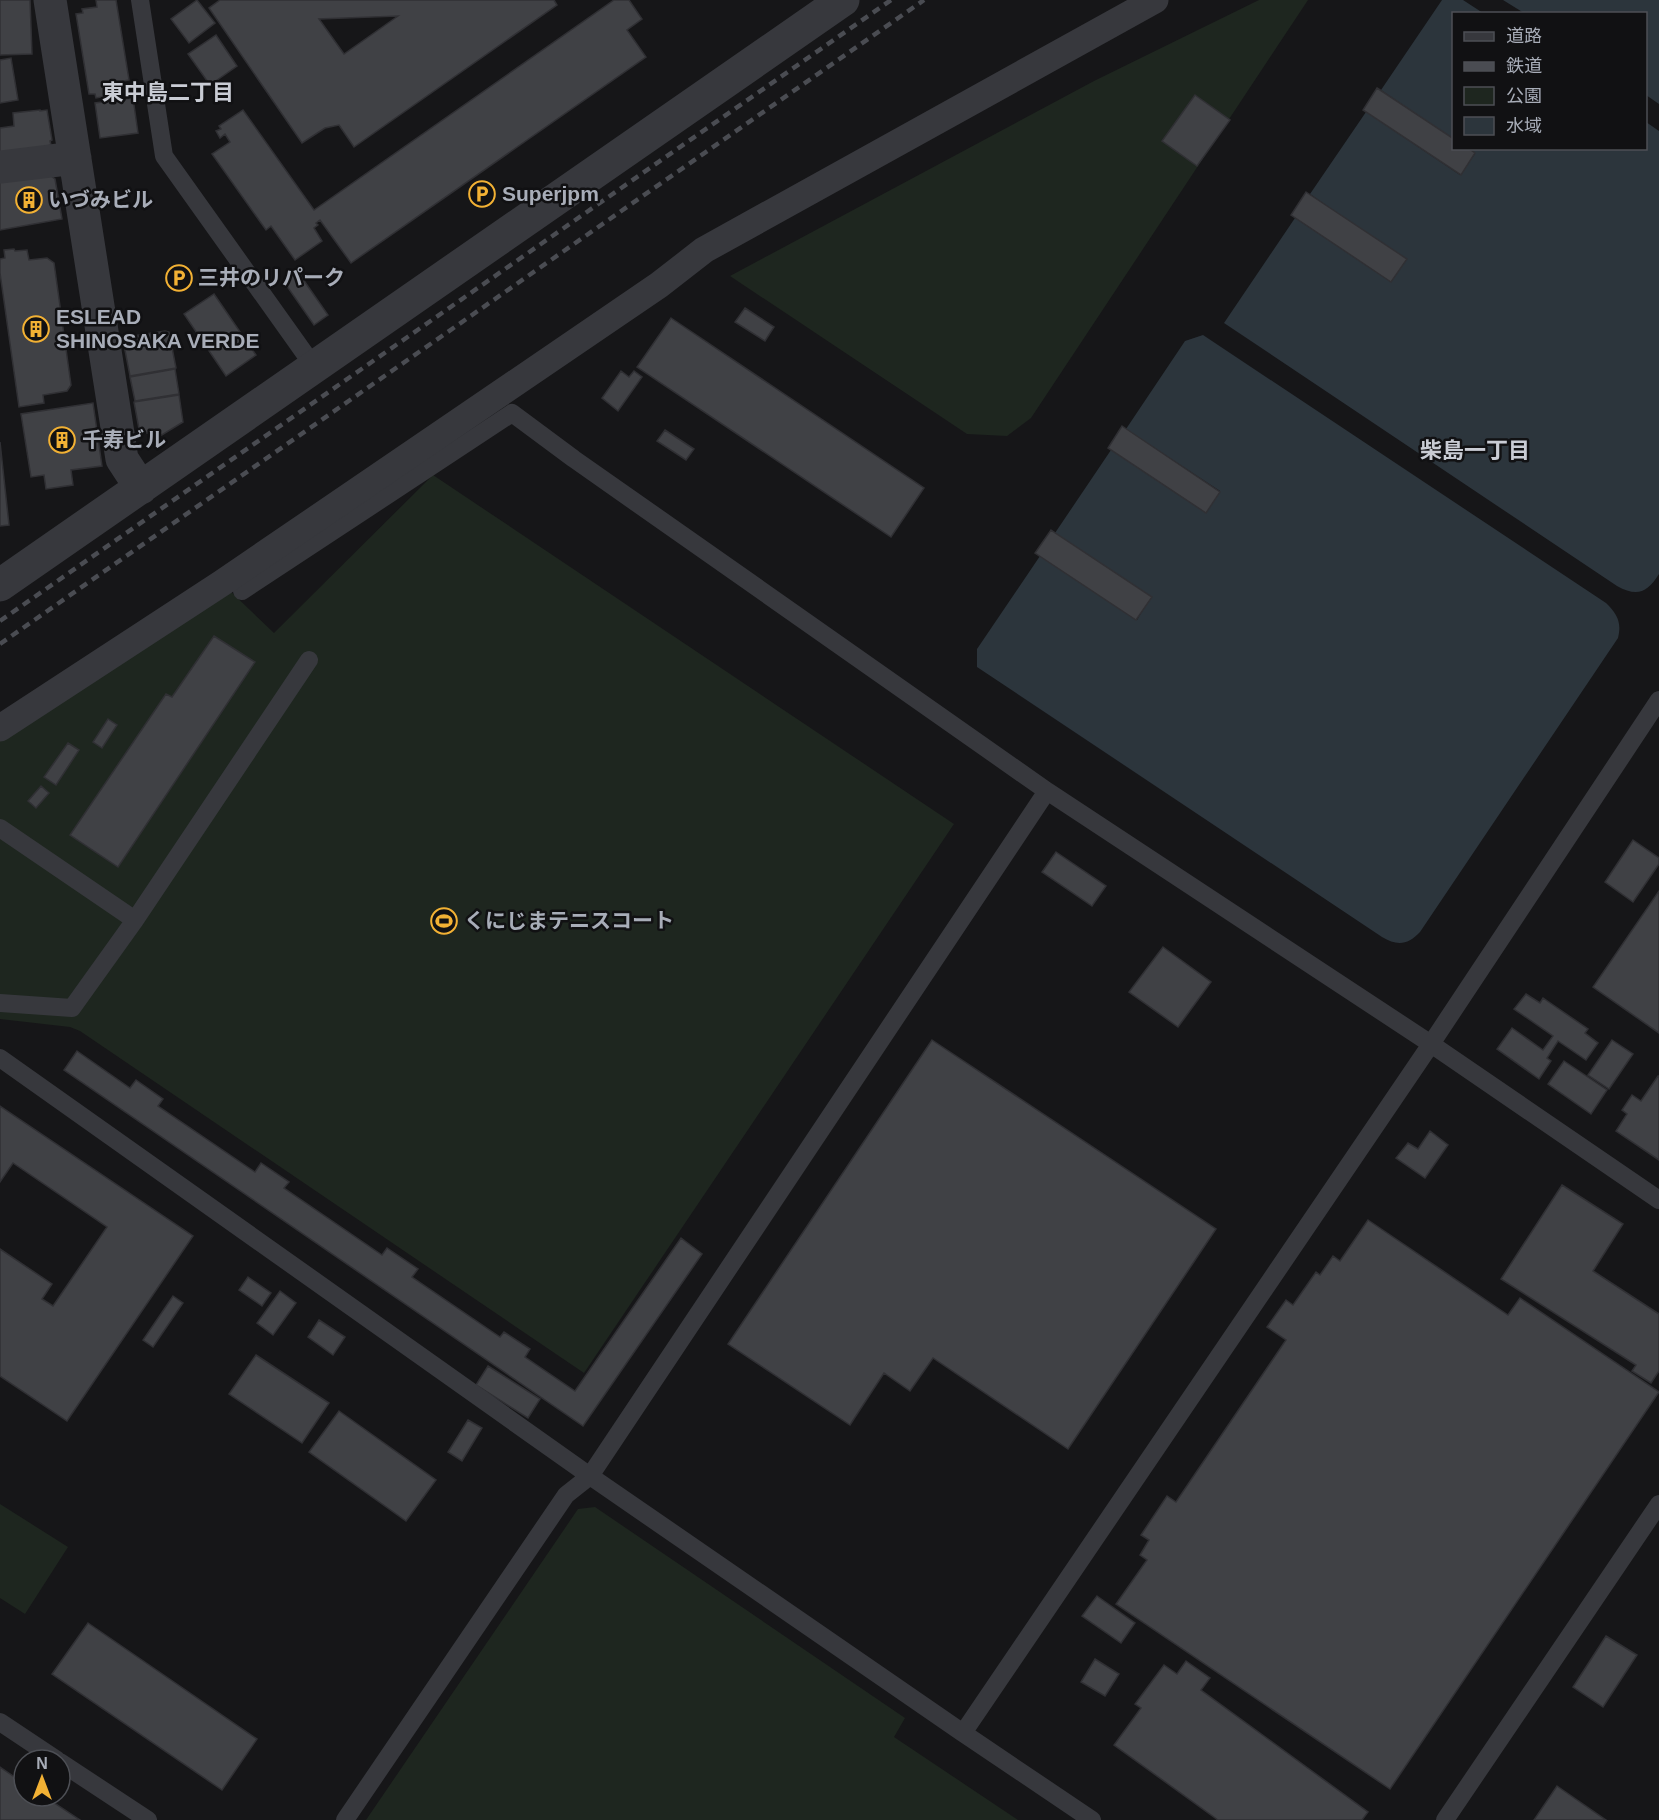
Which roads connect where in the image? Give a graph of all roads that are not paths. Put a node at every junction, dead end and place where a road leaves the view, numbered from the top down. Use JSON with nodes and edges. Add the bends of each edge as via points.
{"nodes":[{"id":1,"x":50,"y":0,"type":"edge"},
{"id":2,"x":140,"y":0,"type":"edge"},
{"id":3,"x":843,"y":0,"type":"edge"},
{"id":4,"x":1155,"y":0,"type":"edge"},
{"id":5,"x":75,"y":158,"type":"junction"},
{"id":6,"x":0,"y":167,"type":"edge"},
{"id":7,"x":315,"y":368,"type":"junction"},
{"id":8,"x":141,"y":488,"type":"junction"},
{"id":9,"x":0,"y":585,"type":"edge"},
{"id":10,"x":242,"y":591,"type":"dead end"},
{"id":11,"x":309,"y":660,"type":"dead end"},
{"id":12,"x":1659,"y":700,"type":"edge"},
{"id":13,"x":0,"y":728,"type":"edge"},
{"id":14,"x":1047,"y":791,"type":"junction"},
{"id":15,"x":0,"y":828,"type":"edge"},
{"id":16,"x":135,"y":920,"type":"junction"},
{"id":17,"x":0,"y":1003,"type":"edge"},
{"id":18,"x":1431,"y":1044,"type":"junction"},
{"id":19,"x":0,"y":1058,"type":"edge"},
{"id":20,"x":1659,"y":1200,"type":"edge"},
{"id":21,"x":590,"y":1476,"type":"junction"},
{"id":22,"x":1659,"y":1504,"type":"edge"},
{"id":23,"x":0,"y":1722,"type":"edge"},
{"id":24,"x":963,"y":1734,"type":"junction"},
{"id":25,"x":39,"y":1748,"type":"edge"},
{"id":26,"x":72,"y":1770,"type":"edge"},
{"id":27,"x":148,"y":1820,"type":"edge"},
{"id":28,"x":345,"y":1820,"type":"edge"},
{"id":29,"x":1092,"y":1820,"type":"edge"},
{"id":30,"x":1445,"y":1820,"type":"edge"}],
"edges":[{"from":1,"to":5,"type":"street"},
{"from":2,"to":7,"type":"lane","via":[[164,156],[208,228]]},
{"from":3,"to":7,"type":"street"},
{"from":4,"to":13,"type":"street","via":[[704,250],[659,285],[231,576]]},
{"from":5,"to":6,"type":"street"},
{"from":5,"to":8,"type":"street","via":[[122,459]]},
{"from":7,"to":8,"type":"street"},
{"from":8,"to":9,"type":"street"},
{"from":10,"to":14,"type":"lane","via":[[512,413]]},
{"from":11,"to":16,"type":"lane"},
{"from":12,"to":18,"type":"lane"},
{"from":14,"to":18,"type":"lane"},
{"from":14,"to":21,"type":"lane"},
{"from":15,"to":16,"type":"lane"},
{"from":16,"to":17,"type":"lane","via":[[72,1008]]},
{"from":18,"to":20,"type":"lane"},
{"from":18,"to":24,"type":"lane"},
{"from":19,"to":21,"type":"lane"},
{"from":21,"to":24,"type":"lane"},
{"from":21,"to":28,"type":"lane","via":[[566,1496]]},
{"from":22,"to":30,"type":"lane"},
{"from":23,"to":25,"type":"lane"},
{"from":24,"to":29,"type":"lane"},
{"from":26,"to":27,"type":"lane"}]}
